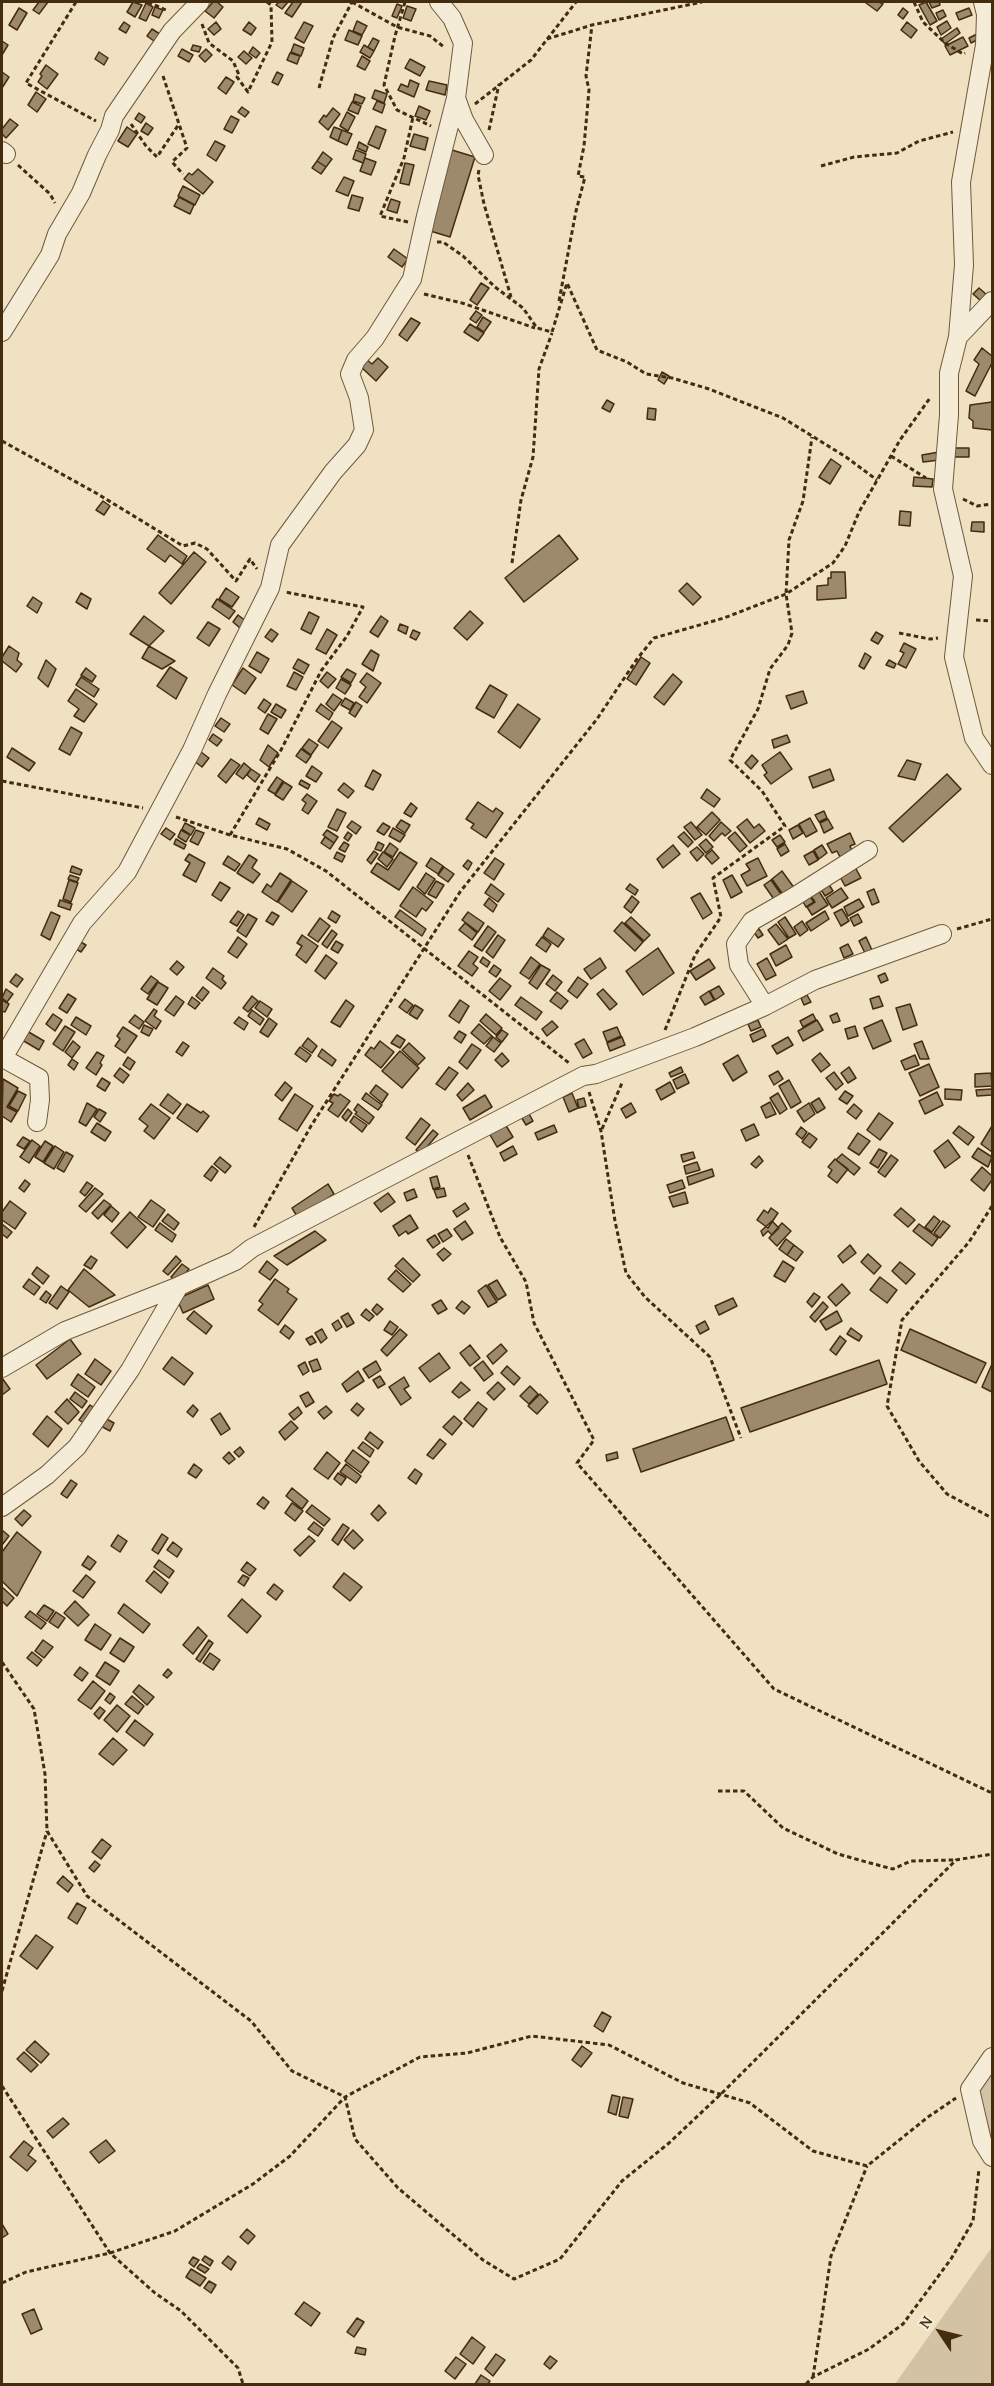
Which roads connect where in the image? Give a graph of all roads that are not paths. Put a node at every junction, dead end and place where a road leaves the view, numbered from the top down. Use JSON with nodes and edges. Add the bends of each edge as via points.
{"nodes":[{"id":1,"x":439,"y":2,"type":"edge"},
{"id":2,"x":983,"y":2,"type":"edge"},
{"id":3,"x":196,"y":6,"type":"edge"},
{"id":4,"x":989,"y":49,"type":"edge"},
{"id":5,"x":459,"y":106,"type":"junction"},
{"id":6,"x":484,"y":156,"type":"road end"},
{"id":7,"x":993,"y":301,"type":"edge"},
{"id":8,"x":2,"y":332,"type":"edge"},
{"id":9,"x":958,"y":337,"type":"junction"},
{"id":10,"x":993,"y":765,"type":"edge"},
{"id":11,"x":868,"y":850,"type":"dead end"},
{"id":12,"x":942,"y":934,"type":"road end"},
{"id":13,"x":765,"y":1006,"type":"junction"},
{"id":14,"x":36,"y":1122,"type":"dead end"},
{"id":15,"x":179,"y":1286,"type":"junction"},
{"id":16,"x":2,"y":1368,"type":"edge"},
{"id":17,"x":2,"y":1507,"type":"edge"},
{"id":18,"x":993,"y":2057,"type":"edge"},
{"id":19,"x":993,"y":2157,"type":"edge"}],
"edges":[{"from":1,"to":5,"type":"street","via":[[452,18],[463,43]]},
{"from":2,"to":4,"type":"street"},
{"from":3,"to":8,"type":"street","via":[[172,31],[114,116],[42,269]]},
{"from":4,"to":9,"type":"street","via":[[961,182],[964,265]]},
{"from":5,"to":6,"type":"street"},
{"from":5,"to":14,"type":"street","via":[[412,279],[350,374],[364,430],[357,445],[279,545],[270,588],[192,750],[127,872],[82,923],[3,1058],[39,1078]]},
{"from":7,"to":9,"type":"street"},
{"from":9,"to":10,"type":"street","via":[[949,373],[943,489],[963,576],[954,657],[974,738]]},
{"from":11,"to":13,"type":"street","via":[[752,921],[736,944],[739,965]]},
{"from":12,"to":13,"type":"street","via":[[815,980]]},
{"from":13,"to":15,"type":"street","via":[[695,1038],[584,1076],[252,1248],[235,1261]]},
{"from":15,"to":16,"type":"street","via":[[65,1331]]},
{"from":15,"to":17,"type":"street","via":[[130,1370],[77,1447],[47,1475]]},
{"from":18,"to":19,"type":"street","via":[[969,2089],[982,2141]]}]}
